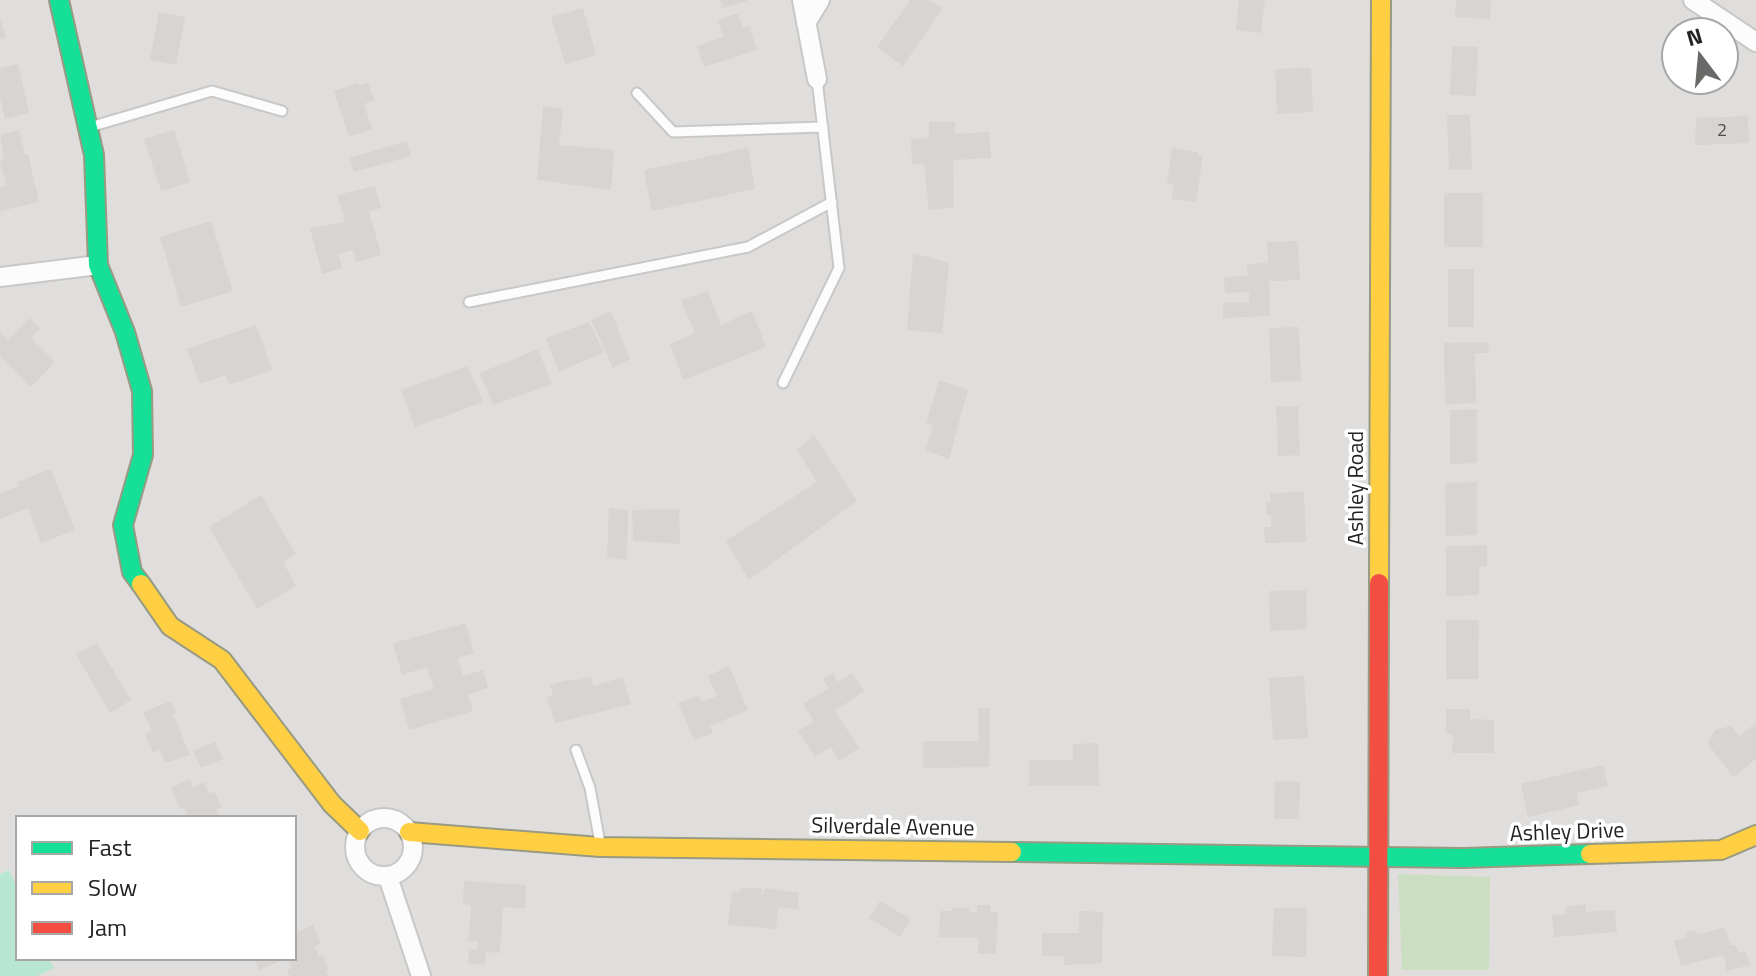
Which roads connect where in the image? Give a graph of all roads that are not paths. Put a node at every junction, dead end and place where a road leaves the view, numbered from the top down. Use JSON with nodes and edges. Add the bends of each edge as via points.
{"nodes":[{"id":1,"x":59,"y":0,"type":"edge"},
{"id":2,"x":802,"y":0,"type":"edge"},
{"id":3,"x":820,"y":0,"type":"edge"},
{"id":4,"x":1381,"y":0,"type":"edge"},
{"id":5,"x":1693,"y":0,"type":"edge"},
{"id":6,"x":806,"y":23,"type":"junction"},
{"id":7,"x":1756,"y":42,"type":"edge"},
{"id":8,"x":817,"y":79,"type":"joint"},
{"id":9,"x":637,"y":93,"type":"dead end"},
{"id":10,"x":282,"y":111,"type":"dead end"},
{"id":11,"x":88,"y":127,"type":"junction"},
{"id":12,"x":823,"y":127,"type":"junction"},
{"id":13,"x":832,"y":202,"type":"junction"},
{"id":14,"x":98,"y":265,"type":"junction"},
{"id":15,"x":0,"y":277,"type":"edge"},
{"id":16,"x":469,"y":302,"type":"dead end"},
{"id":17,"x":783,"y":383,"type":"dead end"},
{"id":18,"x":576,"y":750,"type":"dead end"},
{"id":19,"x":360,"y":831,"type":"junction"},
{"id":20,"x":409,"y":832,"type":"junction"},
{"id":21,"x":1756,"y":835,"type":"edge"},
{"id":22,"x":600,"y":847,"type":"junction"},
{"id":23,"x":1377,"y":856,"type":"junction"},
{"id":24,"x":388,"y":877,"type":"junction"},
{"id":25,"x":421,"y":976,"type":"edge"},
{"id":26,"x":1378,"y":976,"type":"edge"}],
"edges":[{"from":1,"to":11,"type":"street"},
{"from":2,"to":6,"type":"street"},
{"from":3,"to":6,"type":"street"},
{"from":4,"to":23,"type":"street","name":"Ashley Road"},
{"from":5,"to":7,"type":"street"},
{"from":6,"to":8,"type":"street"},
{"from":8,"to":12,"type":"lane"},
{"from":9,"to":12,"type":"lane","via":[[673,132]]},
{"from":10,"to":11,"type":"lane","via":[[212,91]]},
{"from":11,"to":14,"type":"street"},
{"from":12,"to":13,"type":"lane"},
{"from":13,"to":16,"type":"lane","via":[[748,247]]},
{"from":13,"to":17,"type":"lane","via":[[839,268]]},
{"from":14,"to":15,"type":"street"},
{"from":14,"to":19,"type":"street","via":[[142,391],[143,455],[123,525],[132,572],[170,626],[222,660],[332,804]]},
{"from":18,"to":22,"type":"lane","via":[[590,788]]},
{"from":19,"to":20,"type":"street","via":[[385,818]]},
{"from":19,"to":24,"type":"street","via":[[355,849],[362,867]]},
{"from":20,"to":22,"type":"street","name":"Silverdale Avenue"},
{"from":20,"to":24,"type":"street","via":[[411,860]]},
{"from":21,"to":23,"type":"street","name":"Ashley Drive","via":[[1721,850]]},
{"from":22,"to":23,"type":"street","name":"Silverdale Avenue"},
{"from":23,"to":26,"type":"street","name":"Ashley Road"},
{"from":24,"to":25,"type":"street"}]}
